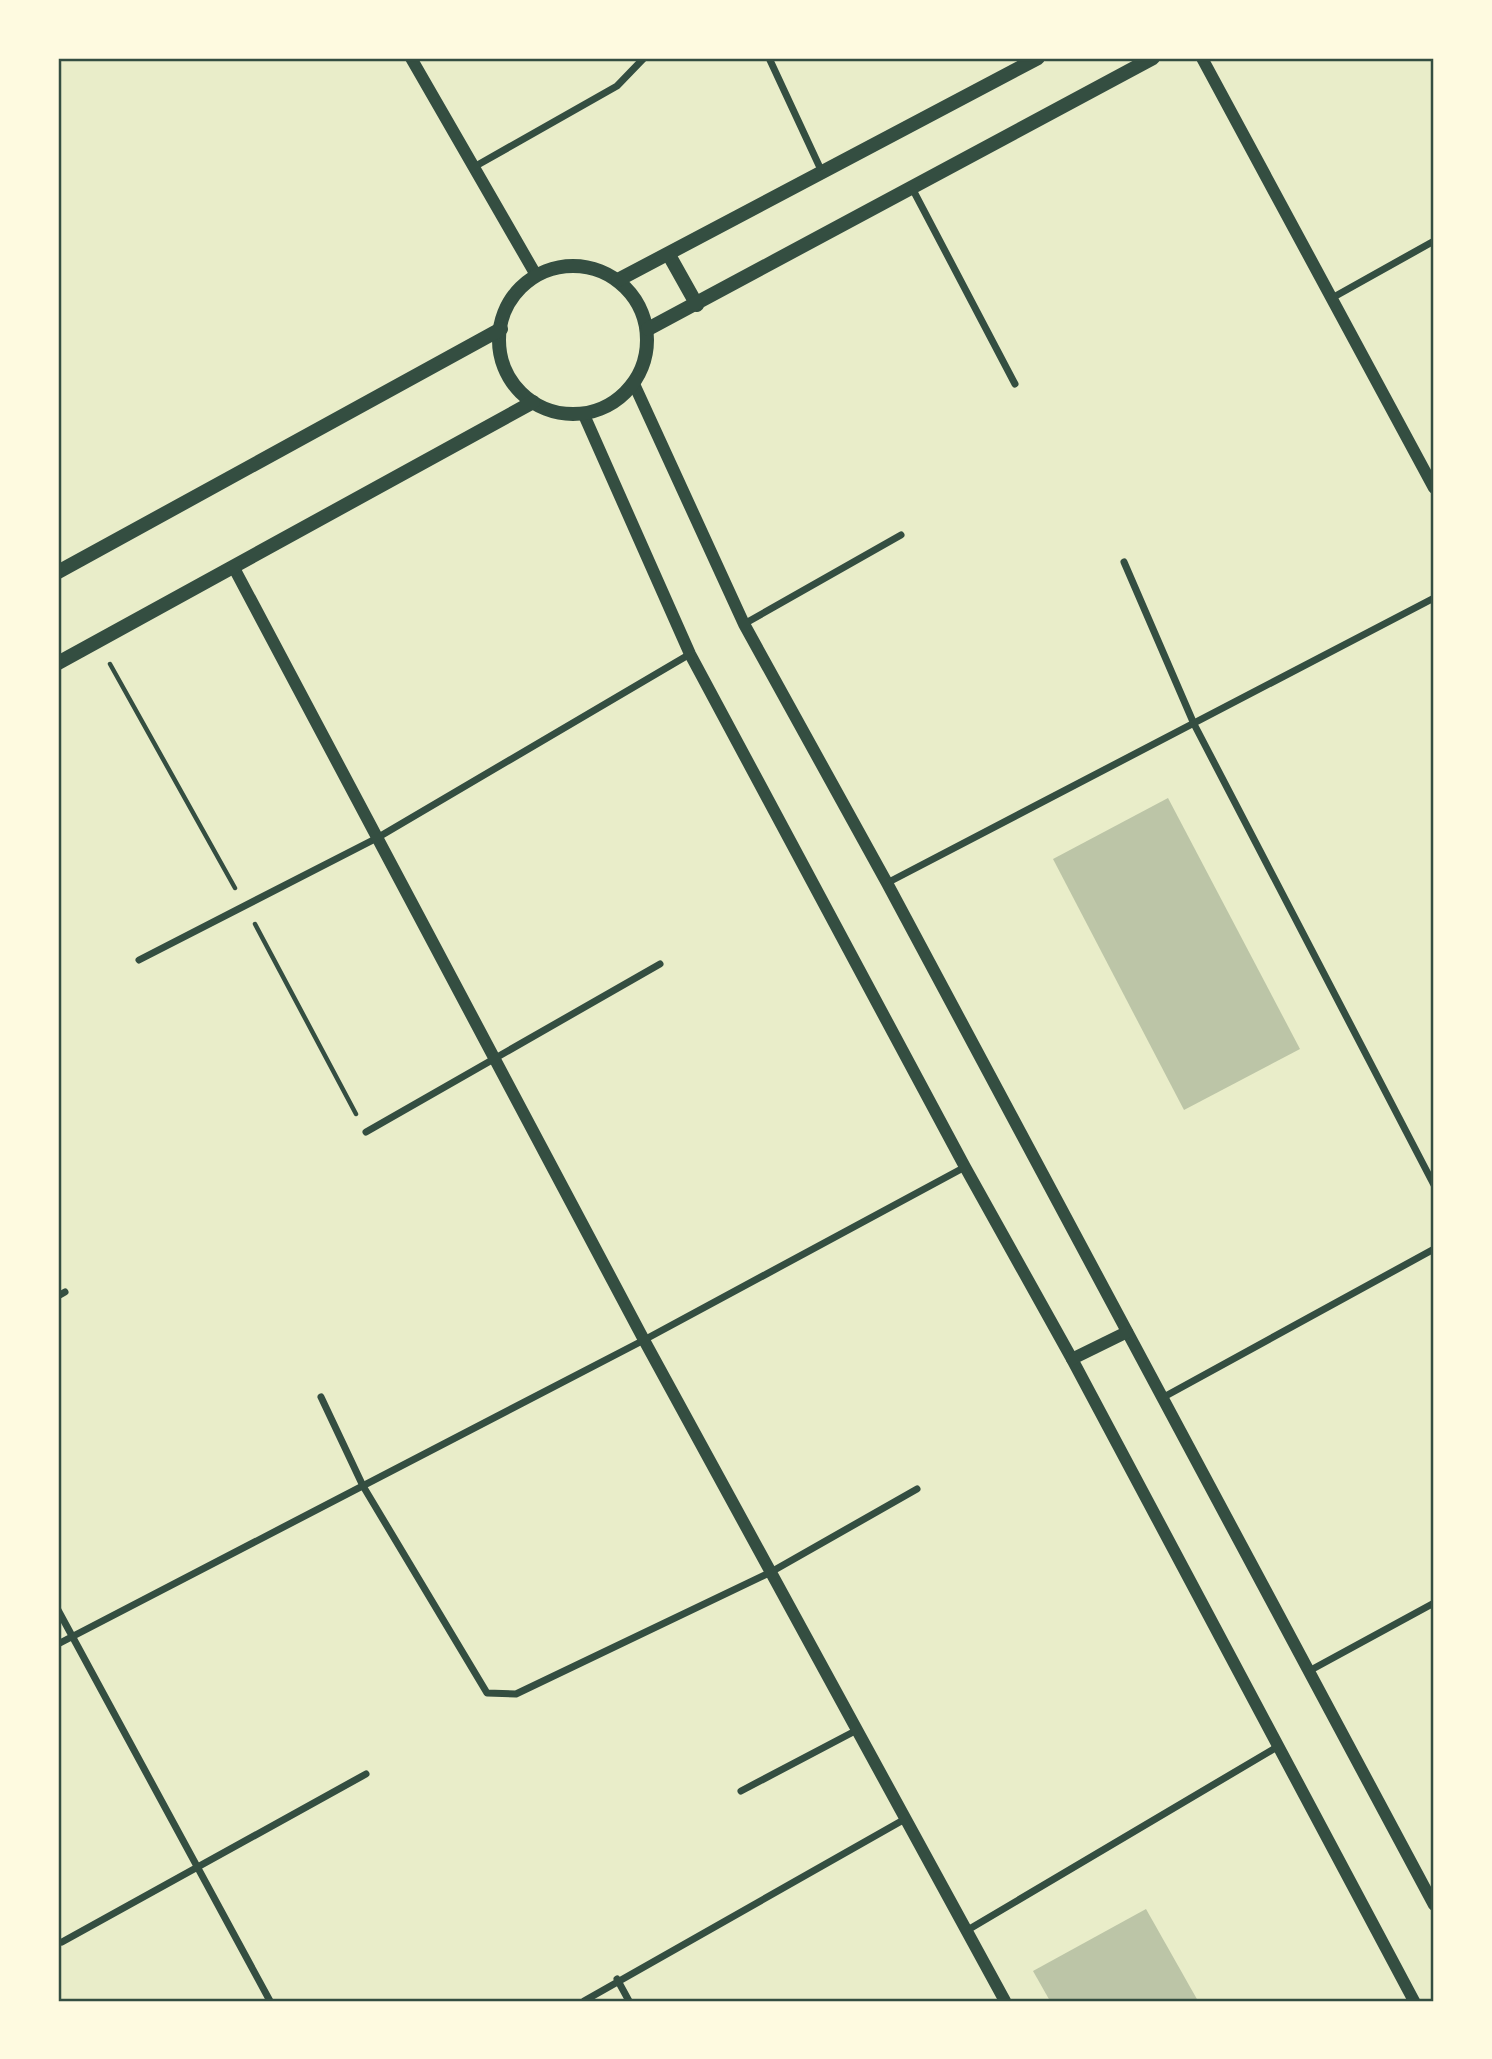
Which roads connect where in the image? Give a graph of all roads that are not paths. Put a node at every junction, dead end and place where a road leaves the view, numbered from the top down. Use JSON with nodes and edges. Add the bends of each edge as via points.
{"nodes":[{"id":1,"x":411,"y":58,"type":"edge"},
{"id":2,"x":644,"y":58,"type":"edge"},
{"id":3,"x":769,"y":58,"type":"edge"},
{"id":4,"x":1038,"y":58,"type":"edge"},
{"id":5,"x":1153,"y":58,"type":"edge"},
{"id":6,"x":1202,"y":58,"type":"edge"},
{"id":7,"x":474,"y":167,"type":"junction"},
{"id":8,"x":822,"y":173,"type":"junction"},
{"id":9,"x":912,"y":188,"type":"junction"},
{"id":10,"x":1434,"y":241,"type":"edge"},
{"id":11,"x":669,"y":255,"type":"junction"},
{"id":12,"x":536,"y":275,"type":"junction"},
{"id":13,"x":618,"y":280,"type":"junction"},
{"id":14,"x":1332,"y":298,"type":"junction"},
{"id":15,"x":697,"y":305,"type":"junction"},
{"id":16,"x":501,"y":329,"type":"junction"},
{"id":17,"x":648,"y":329,"type":"junction"},
{"id":18,"x":634,"y":384,"type":"junction"},
{"id":19,"x":1015,"y":384,"type":"dead end"},
{"id":20,"x":533,"y":402,"type":"junction"},
{"id":21,"x":584,"y":415,"type":"junction"},
{"id":22,"x":1434,"y":488,"type":"edge"},
{"id":23,"x":901,"y":535,"type":"dead end"},
{"id":24,"x":1124,"y":562,"type":"dead end"},
{"id":25,"x":234,"y":568,"type":"junction"},
{"id":26,"x":58,"y":572,"type":"edge"},
{"id":27,"x":1434,"y":598,"type":"edge"},
{"id":28,"x":744,"y":624,"type":"junction"},
{"id":29,"x":690,"y":654,"type":"junction"},
{"id":30,"x":58,"y":663,"type":"edge"},
{"id":31,"x":1194,"y":724,"type":"junction"},
{"id":32,"x":377,"y":838,"type":"junction"},
{"id":33,"x":887,"y":883,"type":"junction"},
{"id":34,"x":139,"y":960,"type":"dead end"},
{"id":35,"x":660,"y":964,"type":"dead end"},
{"id":36,"x":495,"y":1060,"type":"junction"},
{"id":37,"x":366,"y":1132,"type":"dead end"},
{"id":38,"x":965,"y":1167,"type":"junction"},
{"id":39,"x":1434,"y":1185,"type":"edge"},
{"id":40,"x":1434,"y":1249,"type":"edge"},
{"id":41,"x":1127,"y":1332,"type":"junction"},
{"id":42,"x":644,"y":1340,"type":"junction"},
{"id":43,"x":1072,"y":1359,"type":"junction"},
{"id":44,"x":321,"y":1397,"type":"dead end"},
{"id":45,"x":1161,"y":1398,"type":"junction"},
{"id":46,"x":363,"y":1486,"type":"junction"},
{"id":47,"x":917,"y":1489,"type":"dead end"},
{"id":48,"x":771,"y":1572,"type":"junction"},
{"id":49,"x":1434,"y":1604,"type":"edge"},
{"id":50,"x":58,"y":1611,"type":"edge"},
{"id":51,"x":71,"y":1637,"type":"junction"},
{"id":52,"x":58,"y":1644,"type":"edge"},
{"id":53,"x":1308,"y":1671,"type":"junction"},
{"id":54,"x":857,"y":1730,"type":"junction"},
{"id":55,"x":1277,"y":1747,"type":"junction"},
{"id":56,"x":366,"y":1774,"type":"dead end"},
{"id":57,"x":741,"y":1791,"type":"dead end"},
{"id":58,"x":905,"y":1819,"type":"junction"},
{"id":59,"x":198,"y":1869,"type":"junction"},
{"id":60,"x":1434,"y":1905,"type":"edge"},
{"id":61,"x":966,"y":1931,"type":"junction"},
{"id":62,"x":62,"y":1942,"type":"dead end"},
{"id":63,"x":617,"y":1979,"type":"junction"},
{"id":64,"x":270,"y":2001,"type":"edge"},
{"id":65,"x":584,"y":2001,"type":"edge"},
{"id":66,"x":629,"y":2001,"type":"edge"},
{"id":67,"x":1005,"y":2001,"type":"edge"},
{"id":68,"x":1414,"y":2001,"type":"edge"}],
"edges":[{"from":1,"to":7,"type":"street"},
{"from":2,"to":7,"type":"street","via":[[617,86]]},
{"from":3,"to":8,"type":"street"},
{"from":4,"to":8,"type":"main road"},
{"from":5,"to":9,"type":"main road"},
{"from":6,"to":14,"type":"street"},
{"from":7,"to":12,"type":"street"},
{"from":8,"to":11,"type":"main road"},
{"from":9,"to":15,"type":"main road"},
{"from":9,"to":19,"type":"street"},
{"from":10,"to":14,"type":"street"},
{"from":11,"to":13,"type":"main road"},
{"from":11,"to":15,"type":"main road"},
{"from":12,"to":13,"type":"main road","via":[[563,265],[592,267]]},
{"from":12,"to":16,"type":"main road","via":[[514,294]]},
{"from":13,"to":17,"type":"main road","via":[[638,302]]},
{"from":14,"to":22,"type":"street"},
{"from":15,"to":17,"type":"main road"},
{"from":16,"to":20,"type":"main road","via":[[499,349],[508,377]]},
{"from":16,"to":26,"type":"main road"},
{"from":17,"to":18,"type":"main road","via":[[646,358]]},
{"from":18,"to":21,"type":"main road","via":[[612,405]]},
{"from":18,"to":28,"type":"street"},
{"from":20,"to":21,"type":"main road","via":[[554,413]]},
{"from":20,"to":25,"type":"main road"},
{"from":21,"to":29,"type":"street"},
{"from":23,"to":28,"type":"street"},
{"from":24,"to":31,"type":"street"},
{"from":25,"to":30,"type":"main road"},
{"from":25,"to":32,"type":"street"},
{"from":27,"to":31,"type":"street"},
{"from":28,"to":33,"type":"street"},
{"from":29,"to":32,"type":"street"},
{"from":29,"to":38,"type":"street"},
{"from":31,"to":33,"type":"street"},
{"from":31,"to":39,"type":"street"},
{"from":32,"to":34,"type":"street"},
{"from":32,"to":36,"type":"street"},
{"from":33,"to":41,"type":"street"},
{"from":35,"to":36,"type":"street"},
{"from":36,"to":37,"type":"street"},
{"from":36,"to":42,"type":"street"},
{"from":38,"to":42,"type":"street"},
{"from":38,"to":43,"type":"street"},
{"from":40,"to":45,"type":"street"},
{"from":41,"to":43,"type":"street"},
{"from":41,"to":45,"type":"street"},
{"from":42,"to":46,"type":"street"},
{"from":42,"to":48,"type":"street"},
{"from":43,"to":55,"type":"street"},
{"from":44,"to":46,"type":"street"},
{"from":45,"to":53,"type":"street"},
{"from":46,"to":48,"type":"street","via":[[487,1693],[516,1694]]},
{"from":46,"to":51,"type":"street"},
{"from":47,"to":48,"type":"street"},
{"from":48,"to":54,"type":"street"},
{"from":49,"to":53,"type":"street"},
{"from":50,"to":51,"type":"street"},
{"from":51,"to":52,"type":"street"},
{"from":51,"to":59,"type":"street"},
{"from":53,"to":60,"type":"street"},
{"from":54,"to":57,"type":"street"},
{"from":54,"to":58,"type":"street"},
{"from":55,"to":61,"type":"street"},
{"from":55,"to":68,"type":"street"},
{"from":56,"to":59,"type":"street"},
{"from":58,"to":61,"type":"street"},
{"from":58,"to":63,"type":"street"},
{"from":59,"to":62,"type":"street"},
{"from":59,"to":64,"type":"street"},
{"from":61,"to":67,"type":"street"},
{"from":63,"to":65,"type":"street"},
{"from":63,"to":66,"type":"street"}]}
